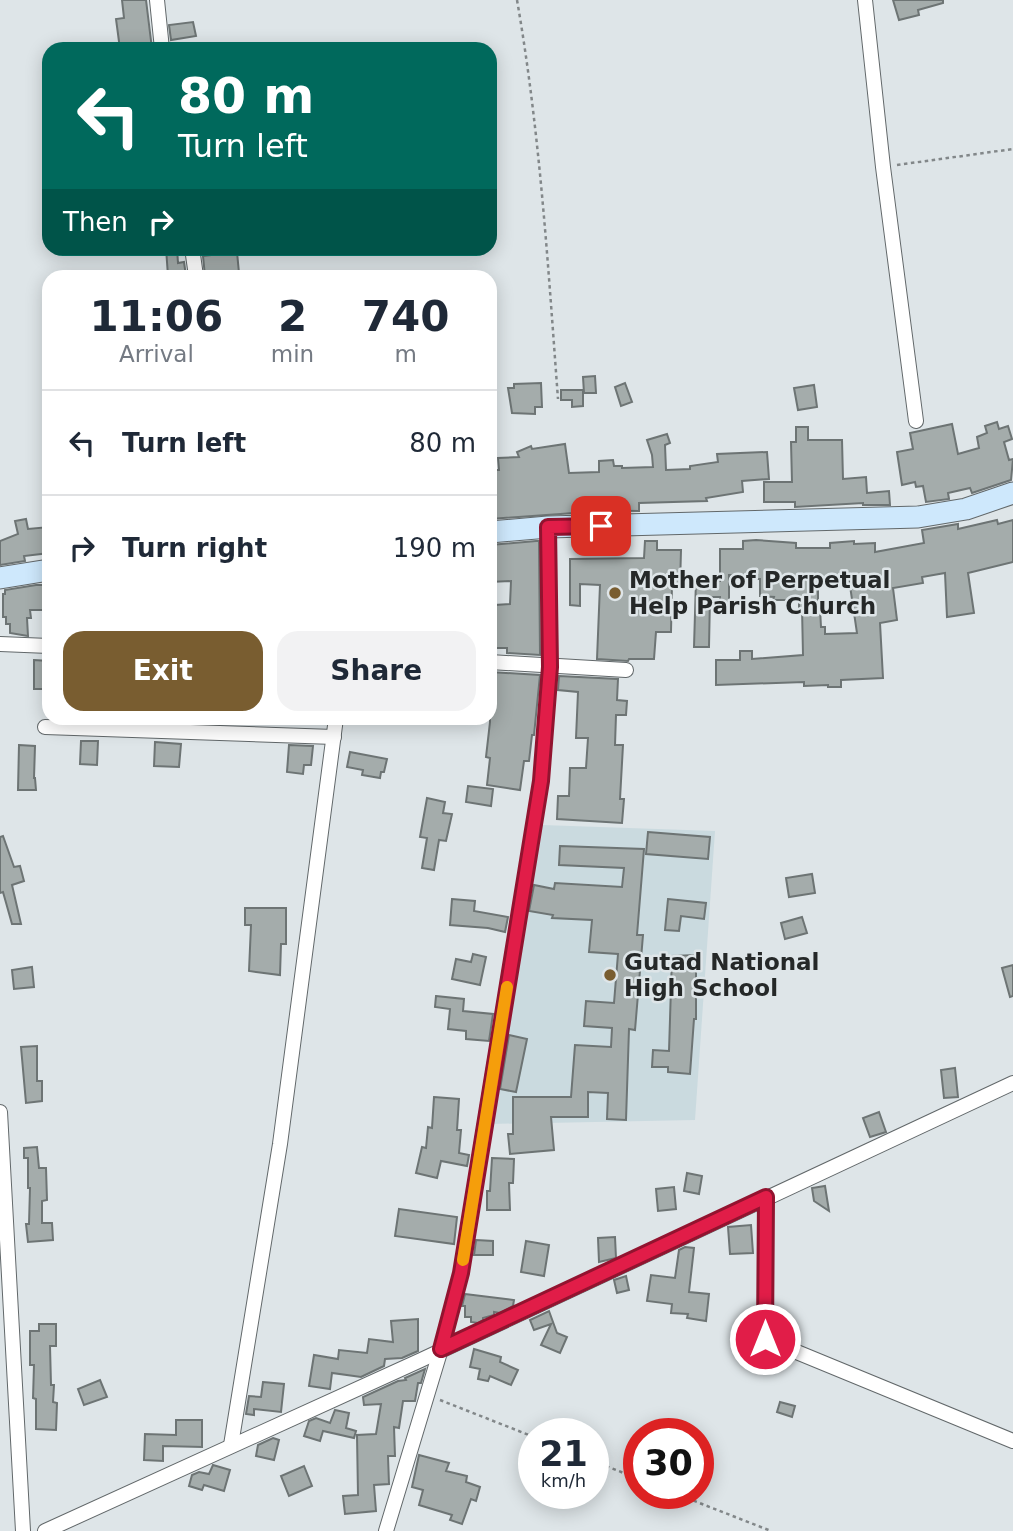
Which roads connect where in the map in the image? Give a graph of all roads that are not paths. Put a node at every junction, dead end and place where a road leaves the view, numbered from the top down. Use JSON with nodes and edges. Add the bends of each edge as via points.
{"nodes":[{"id":1,"x":157,"y":0,"type":"edge"},
{"id":2,"x":865,"y":0,"type":"edge"},
{"id":3,"x":161,"y":42,"type":"edge"},
{"id":4,"x":916,"y":421,"type":"dead end"},
{"id":5,"x":1013,"y":493,"type":"edge"},
{"id":6,"x":548,"y":527,"type":"junction"},
{"id":7,"x":497,"y":531,"type":"edge"},
{"id":8,"x":42,"y":571,"type":"edge"},
{"id":9,"x":0,"y":578,"type":"edge"},
{"id":10,"x":0,"y":644,"type":"edge"},
{"id":11,"x":42,"y":646,"type":"edge"},
{"id":12,"x":497,"y":663,"type":"edge"},
{"id":13,"x":550,"y":667,"type":"junction"},
{"id":14,"x":626,"y":670,"type":"dead end"},
{"id":15,"x":335,"y":725,"type":"edge"},
{"id":16,"x":45,"y":727,"type":"dead end"},
{"id":17,"x":334,"y":737,"type":"junction"},
{"id":18,"x":1013,"y":1083,"type":"edge"},
{"id":19,"x":0,"y":1112,"type":"edge"},
{"id":20,"x":766,"y":1197,"type":"junction"},
{"id":21,"x":441,"y":1349,"type":"junction"},
{"id":22,"x":1013,"y":1441,"type":"edge"},
{"id":23,"x":231,"y":1445,"type":"junction"},
{"id":24,"x":23,"y":1531,"type":"edge"},
{"id":25,"x":45,"y":1531,"type":"edge"},
{"id":26,"x":386,"y":1531,"type":"edge"}],
"edges":[{"from":1,"to":3,"type":"street"},
{"from":2,"to":4,"type":"street"},
{"from":5,"to":6,"type":"main road","via":[[965,509],[918,517]]},
{"from":6,"to":7,"type":"main road"},
{"from":6,"to":13,"type":"street"},
{"from":8,"to":9,"type":"main road"},
{"from":10,"to":11,"type":"street"},
{"from":12,"to":13,"type":"street"},
{"from":13,"to":14,"type":"street"},
{"from":13,"to":21,"type":"street","via":[[538,795],[461,1273]]},
{"from":15,"to":17,"type":"street"},
{"from":16,"to":17,"type":"street"},
{"from":17,"to":23,"type":"street","via":[[280,1144]]},
{"from":18,"to":20,"type":"street"},
{"from":19,"to":24,"type":"street"},
{"from":20,"to":21,"type":"street"},
{"from":20,"to":22,"type":"street","via":[[765,1339]]},
{"from":21,"to":23,"type":"street"},
{"from":21,"to":26,"type":"street"},
{"from":23,"to":25,"type":"street"}]}
